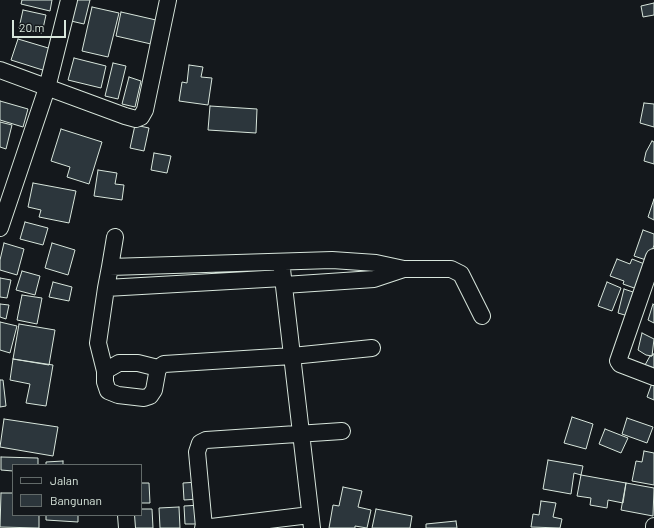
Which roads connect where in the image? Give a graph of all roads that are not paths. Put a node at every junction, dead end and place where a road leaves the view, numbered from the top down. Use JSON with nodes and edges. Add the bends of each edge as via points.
{"nodes":[{"id":1,"x":69,"y":0,"type":"edge"},
{"id":2,"x":168,"y":0,"type":"edge"},
{"id":3,"x":0,"y":70,"type":"edge"},
{"id":4,"x":48,"y":88,"type":"junction"},
{"id":5,"x":0,"y":228,"type":"edge"},
{"id":6,"x":115,"y":237,"type":"dead end"},
{"id":7,"x":654,"y":257,"type":"edge"},
{"id":8,"x":281,"y":261,"type":"junction"},
{"id":9,"x":110,"y":267,"type":"junction"},
{"id":10,"x":404,"y":269,"type":"junction"},
{"id":11,"x":283,"y":282,"type":"junction"},
{"id":12,"x":106,"y":288,"type":"junction"},
{"id":13,"x":482,"y":316,"type":"dead end"},
{"id":14,"x":372,"y":348,"type":"dead end"},
{"id":15,"x":292,"y":356,"type":"junction"},
{"id":16,"x":158,"y":368,"type":"junction"},
{"id":17,"x":105,"y":371,"type":"junction"},
{"id":18,"x":654,"y":377,"type":"edge"},
{"id":19,"x":342,"y":431,"type":"dead end"},
{"id":20,"x":301,"y":435,"type":"junction"},
{"id":21,"x":126,"y":516,"type":"edge"},
{"id":22,"x":311,"y":521,"type":"edge"},
{"id":23,"x":204,"y":527,"type":"edge"},
{"id":24,"x":127,"y":528,"type":"edge"}],
"edges":[{"from":1,"to":4,"type":"street"},
{"from":2,"to":4,"type":"street","via":[[145,110],[141,117],[136,119],[125,116]]},
{"from":3,"to":4,"type":"street"},
{"from":4,"to":5,"type":"street"},
{"from":6,"to":9,"type":"street"},
{"from":7,"to":18,"type":"street","via":[[618,361]]},
{"from":8,"to":9,"type":"street"},
{"from":8,"to":10,"type":"street","via":[[376,262]]},
{"from":8,"to":11,"type":"street"},
{"from":9,"to":12,"type":"street"},
{"from":10,"to":11,"type":"street","via":[[374,279]]},
{"from":10,"to":13,"type":"street","via":[[457,271]]},
{"from":11,"to":12,"type":"street"},
{"from":11,"to":15,"type":"street"},
{"from":12,"to":17,"type":"street","via":[[98,343]]},
{"from":14,"to":15,"type":"street"},
{"from":15,"to":16,"type":"street","via":[[174,362]]},
{"from":15,"to":20,"type":"street"},
{"from":16,"to":17,"type":"street","via":[[138,363],[118,364]]},
{"from":16,"to":17,"type":"street","via":[[154,390],[150,396],[144,398],[118,395],[108,391]]},
{"from":19,"to":20,"type":"street"},
{"from":20,"to":22,"type":"street"},
{"from":20,"to":23,"type":"street","via":[[206,440],[200,443],[197,452]]},
{"from":21,"to":24,"type":"street"},
{"from":22,"to":23,"type":"street"}]}
